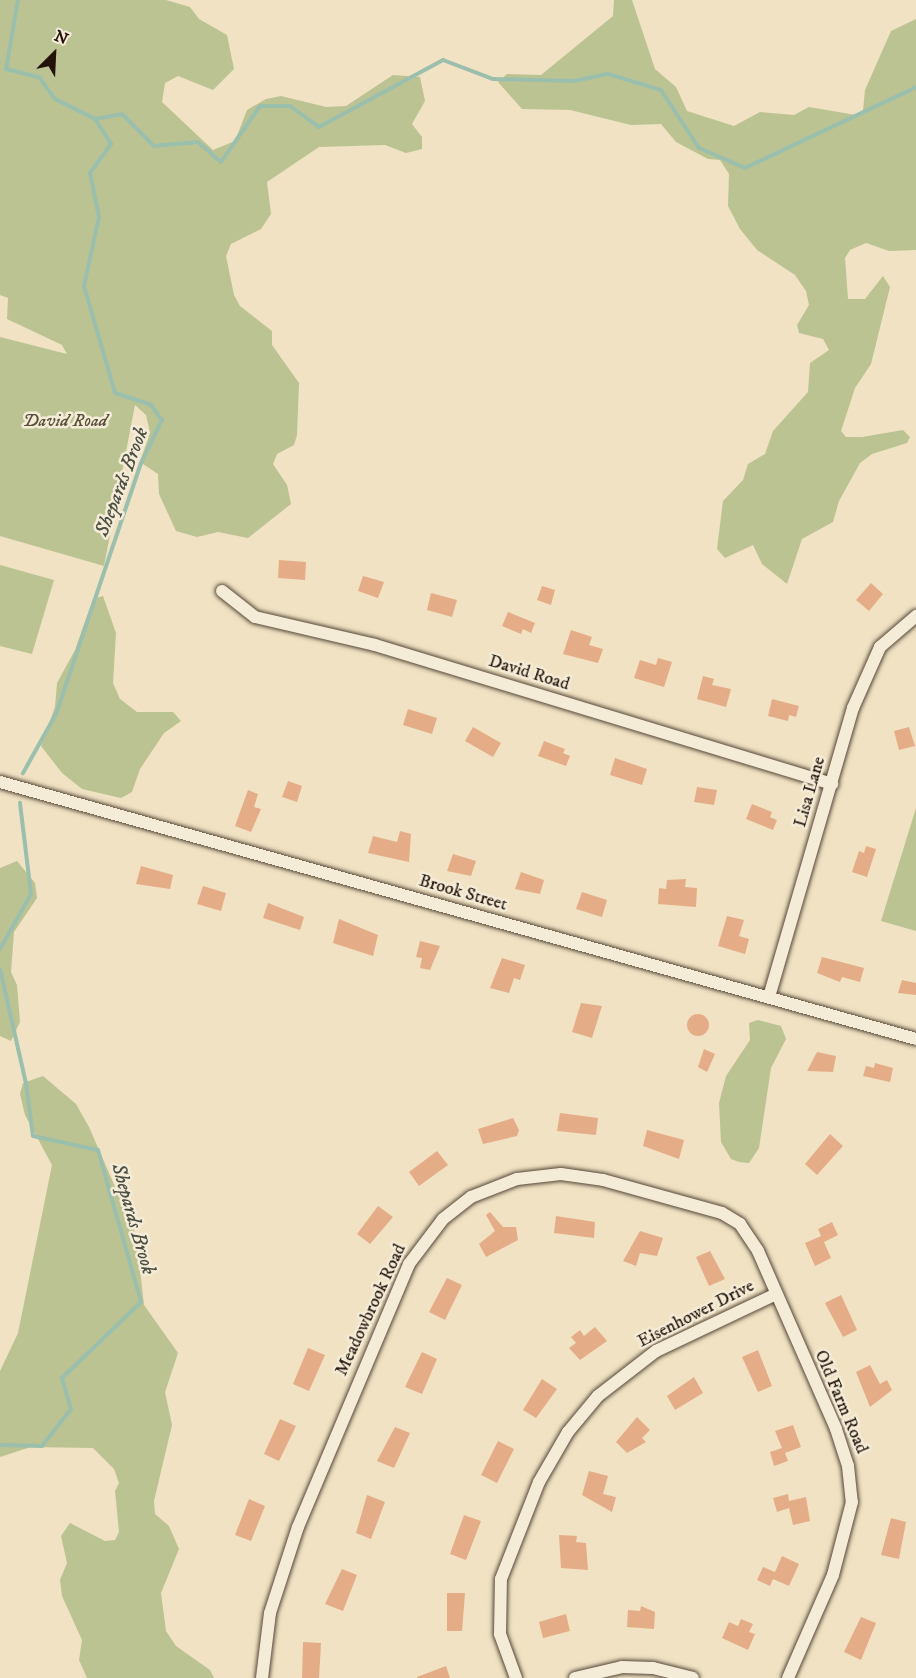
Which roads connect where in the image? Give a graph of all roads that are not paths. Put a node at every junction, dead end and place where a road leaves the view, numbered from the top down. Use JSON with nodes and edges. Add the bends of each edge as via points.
{"nodes":[{"id":1,"x":222,"y":591,"type":"dead end"},
{"id":2,"x":916,"y":616,"type":"edge"},
{"id":3,"x":0,"y":782,"type":"edge"},
{"id":4,"x":831,"y":784,"type":"junction"},
{"id":5,"x":769,"y":997,"type":"junction"},
{"id":6,"x":916,"y":1039,"type":"edge"},
{"id":7,"x":697,"y":1206,"type":"joint"},
{"id":8,"x":774,"y":1295,"type":"junction"},
{"id":9,"x":262,"y":1678,"type":"edge"},
{"id":10,"x":516,"y":1678,"type":"edge"},
{"id":11,"x":575,"y":1678,"type":"edge"},
{"id":12,"x":693,"y":1678,"type":"edge"},
{"id":13,"x":788,"y":1678,"type":"edge"}],
"edges":[{"from":1,"to":4,"type":"street","name":"David Road","via":[[255,617],[375,645]]},
{"from":2,"to":4,"type":"street","name":"Lisa Lane","via":[[888,636],[873,660]]},
{"from":3,"to":5,"type":"street","name":"Brook Street"},
{"from":4,"to":5,"type":"street","name":"Lisa Lane"},
{"from":5,"to":6,"type":"street","name":"Brook Street"},
{"from":7,"to":8,"type":"street","name":"Old Farm Road","via":[[741,1225],[758,1251]]},
{"from":7,"to":9,"type":"street","name":"Meadowbrook Road","via":[[603,1179],[561,1174],[501,1184],[471,1197],[443,1219],[403,1276],[311,1492],[270,1613]]},
{"from":8,"to":10,"type":"street","name":"Eisenhower Drive","via":[[656,1351],[598,1396],[568,1432],[538,1482],[501,1579],[500,1634]]},
{"from":8,"to":13,"type":"street","name":"Old Farm Road","via":[[836,1429],[848,1466],[852,1502],[833,1575]]},
{"from":11,"to":12,"type":"street","via":[[622,1667],[653,1668]]}]}
